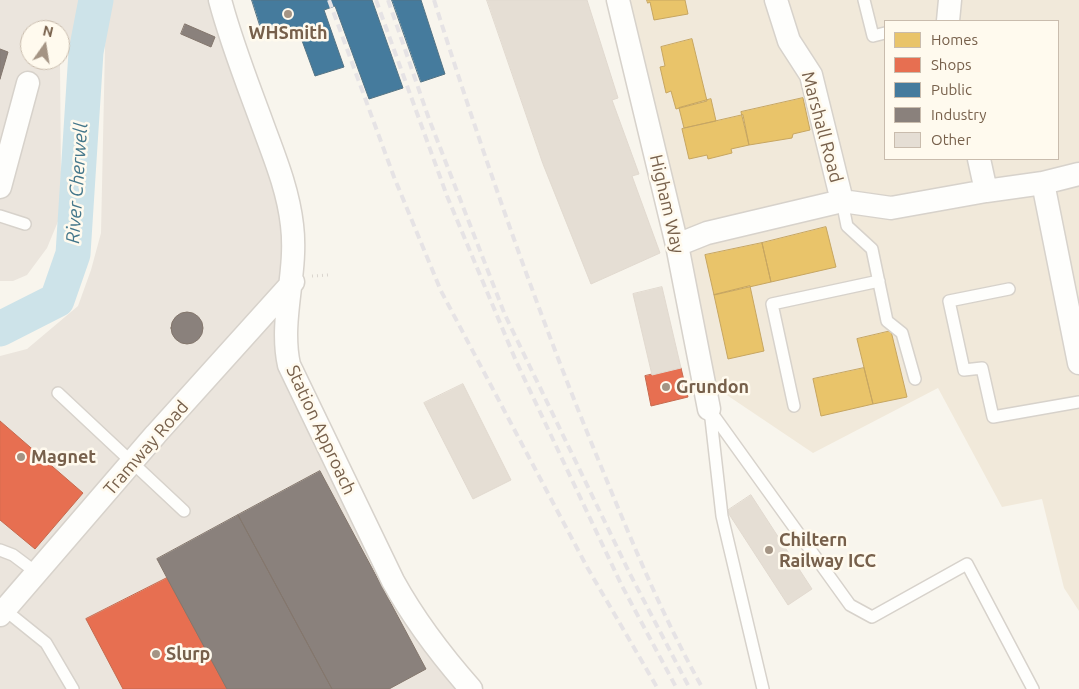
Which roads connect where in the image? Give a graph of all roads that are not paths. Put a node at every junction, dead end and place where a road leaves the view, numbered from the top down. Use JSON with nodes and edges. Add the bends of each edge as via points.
{"nodes":[{"id":1,"x":220,"y":0,"type":"edge"},
{"id":2,"x":618,"y":0,"type":"edge"},
{"id":3,"x":776,"y":0,"type":"edge"},
{"id":4,"x":864,"y":0,"type":"edge"},
{"id":5,"x":884,"y":33,"type":"edge"},
{"id":6,"x":28,"y":83,"type":"dead end"},
{"id":7,"x":979,"y":160,"type":"edge"},
{"id":8,"x":1079,"y":174,"type":"edge"},
{"id":9,"x":1043,"y":183,"type":"junction"},
{"id":10,"x":0,"y":188,"type":"edge"},
{"id":11,"x":986,"y":191,"type":"junction"},
{"id":12,"x":842,"y":201,"type":"junction"},
{"id":13,"x":0,"y":216,"type":"edge"},
{"id":14,"x":25,"y":224,"type":"dead end"},
{"id":15,"x":677,"y":244,"type":"junction"},
{"id":16,"x":879,"y":281,"type":"junction"},
{"id":17,"x":293,"y":282,"type":"junction"},
{"id":18,"x":1009,"y":289,"type":"dead end"},
{"id":19,"x":1079,"y":363,"type":"edge"},
{"id":20,"x":915,"y":379,"type":"dead end"},
{"id":21,"x":58,"y":392,"type":"dead end"},
{"id":22,"x":1079,"y":402,"type":"edge"},
{"id":23,"x":794,"y":406,"type":"dead end"},
{"id":24,"x":709,"y":408,"type":"junction"},
{"id":25,"x":132,"y":464,"type":"junction"},
{"id":26,"x":184,"y":511,"type":"dead end"},
{"id":27,"x":0,"y":550,"type":"edge"},
{"id":28,"x":37,"y":574,"type":"junction"},
{"id":29,"x":2,"y":612,"type":"edge"},
{"id":30,"x":73,"y":689,"type":"edge"},
{"id":31,"x":470,"y":689,"type":"edge"},
{"id":32,"x":763,"y":689,"type":"edge"},
{"id":33,"x":1033,"y":689,"type":"edge"}],
"edges":[{"from":1,"to":17,"type":"street","name":"Station Approach","via":[[286,190],[294,240]]},
{"from":2,"to":15,"type":"street","name":"Higham Way"},
{"from":3,"to":12,"type":"street","name":"Marshall Road","via":[[795,63],[811,75]]},
{"from":4,"to":5,"type":"lane","via":[[873,36]]},
{"from":6,"to":10,"type":"street"},
{"from":7,"to":11,"type":"street"},
{"from":8,"to":9,"type":"street"},
{"from":9,"to":11,"type":"street"},
{"from":9,"to":19,"type":"street"},
{"from":11,"to":12,"type":"street","via":[[891,208]]},
{"from":12,"to":15,"type":"street","name":"Marshall Road","via":[[707,233]]},
{"from":12,"to":16,"type":"lane","name":"Marshall Road","via":[[848,226],[872,250]]},
{"from":13,"to":14,"type":"lane"},
{"from":15,"to":24,"type":"street","name":"Higham Way"},
{"from":16,"to":20,"type":"lane","name":"Marshall Road","via":[[888,321],[902,333]]},
{"from":16,"to":23,"type":"lane","via":[[772,304]]},
{"from":17,"to":25,"type":"street","name":"Tramway Road"},
{"from":17,"to":31,"type":"street","name":"Station Approach","via":[[286,350],[296,382],[411,614],[432,645]]},
{"from":18,"to":22,"type":"lane","via":[[949,302],[964,370],[982,368],[993,417]]},
{"from":21,"to":25,"type":"lane"},
{"from":24,"to":32,"type":"lane","via":[[722,516]]},
{"from":24,"to":33,"type":"lane","via":[[850,605],[872,617],[967,564]]},
{"from":25,"to":26,"type":"lane"},
{"from":25,"to":28,"type":"street","name":"Tramway Road"},
{"from":27,"to":28,"type":"lane","via":[[13,555]]},
{"from":28,"to":29,"type":"street","name":"Tramway Road"},
{"from":29,"to":30,"type":"lane","via":[[46,643]]}]}
